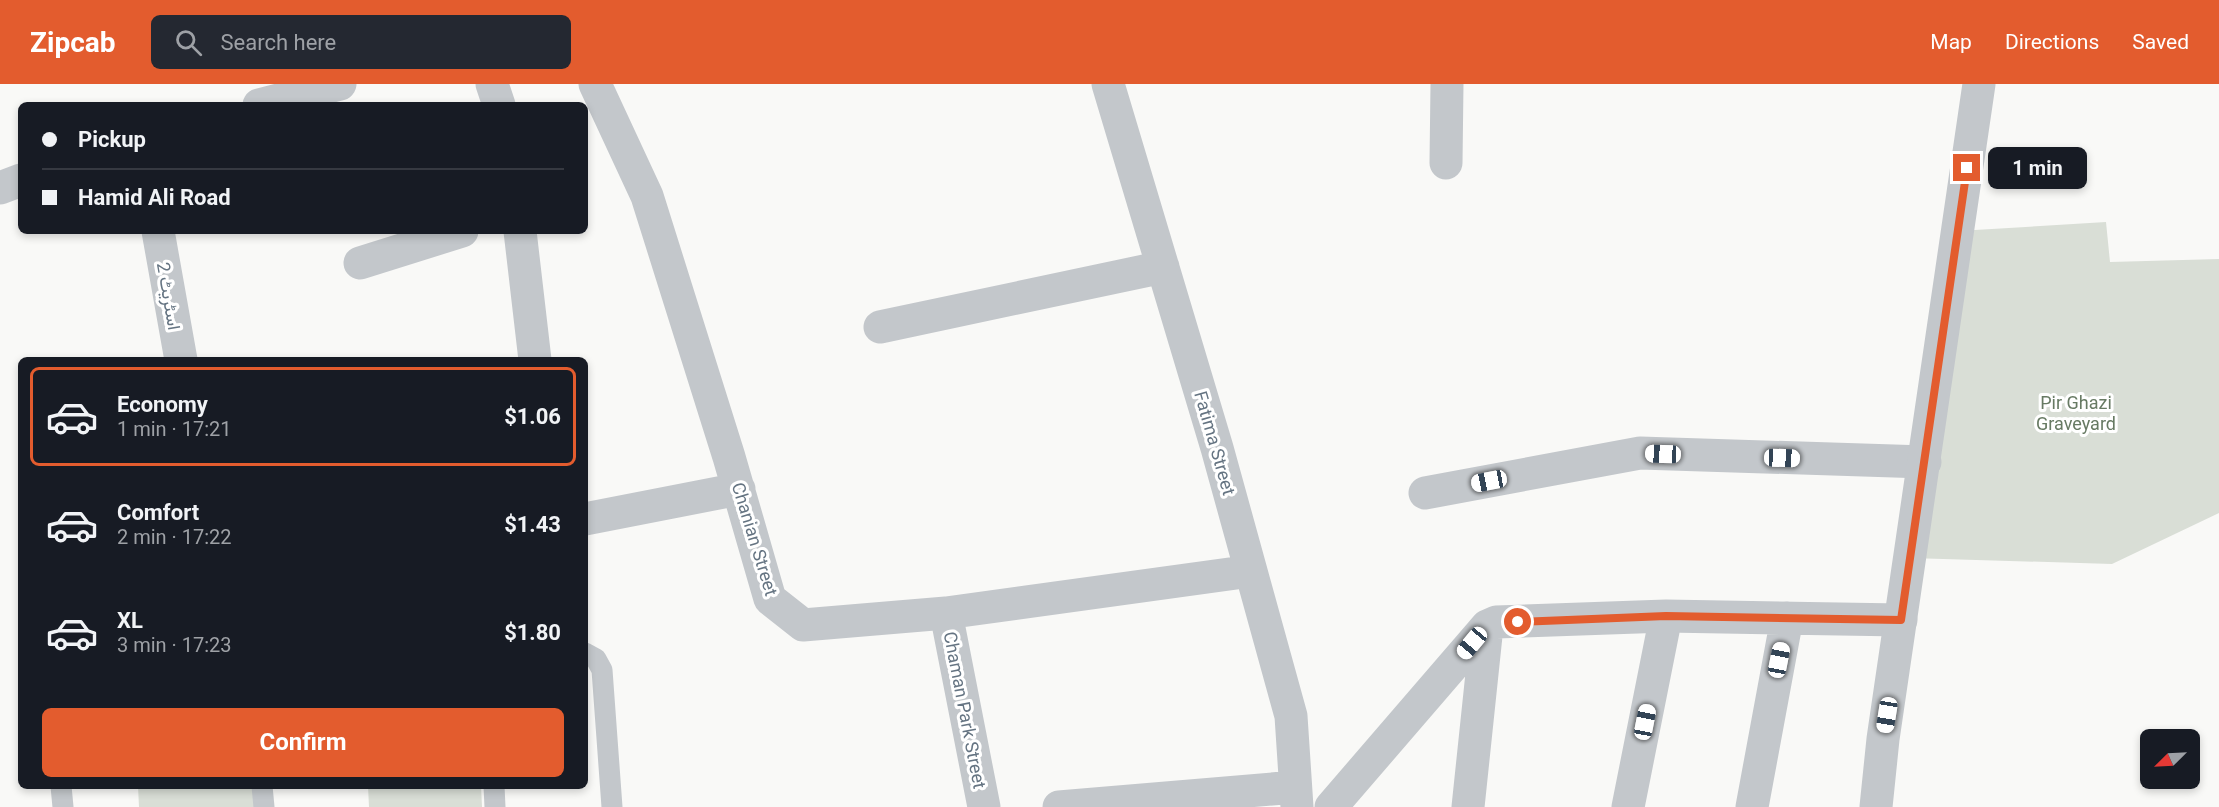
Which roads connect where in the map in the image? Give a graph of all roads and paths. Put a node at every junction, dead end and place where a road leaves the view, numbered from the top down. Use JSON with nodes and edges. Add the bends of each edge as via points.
{"nodes":[{"id":1,"x":340,"y":84,"type":"edge"},
{"id":2,"x":492,"y":84,"type":"edge"},
{"id":3,"x":596,"y":84,"type":"edge"},
{"id":4,"x":1108,"y":84,"type":"edge"},
{"id":5,"x":1447,"y":84,"type":"edge"},
{"id":6,"x":1979,"y":84,"type":"edge"},
{"id":7,"x":271,"y":102,"type":"edge"},
{"id":8,"x":498,"y":102,"type":"edge"},
{"id":9,"x":1446,"y":163,"type":"dead end"},
{"id":10,"x":18,"y":181,"type":"edge"},
{"id":11,"x":0,"y":188,"type":"edge"},
{"id":12,"x":159,"y":234,"type":"edge"},
{"id":13,"x":452,"y":234,"type":"edge"},
{"id":14,"x":520,"y":234,"type":"edge"},
{"id":15,"x":360,"y":263,"type":"dead end"},
{"id":16,"x":1163,"y":267,"type":"junction"},
{"id":17,"x":880,"y":327,"type":"dead end"},
{"id":18,"x":180,"y":357,"type":"edge"},
{"id":19,"x":535,"y":357,"type":"edge"},
{"id":20,"x":1925,"y":462,"type":"junction"},
{"id":21,"x":739,"y":489,"type":"junction"},
{"id":22,"x":1425,"y":494,"type":"dead end"},
{"id":23,"x":588,"y":518,"type":"edge"},
{"id":24,"x":1251,"y":571,"type":"junction"},
{"id":25,"x":946,"y":613,"type":"junction"},
{"id":26,"x":1666,"y":616,"type":"junction"},
{"id":27,"x":1787,"y":618,"type":"junction"},
{"id":28,"x":1901,"y":620,"type":"junction"},
{"id":29,"x":1486,"y":626,"type":"junction"},
{"id":30,"x":588,"y":654,"type":"edge"},
{"id":31,"x":61,"y":789,"type":"edge"},
{"id":32,"x":262,"y":789,"type":"edge"},
{"id":33,"x":494,"y":789,"type":"edge"},
{"id":34,"x":1296,"y":797,"type":"edge"},
{"id":35,"x":1134,"y":804,"type":"edge"},
{"id":36,"x":63,"y":807,"type":"edge"},
{"id":37,"x":264,"y":807,"type":"edge"},
{"id":38,"x":495,"y":807,"type":"edge"},
{"id":39,"x":612,"y":807,"type":"edge"},
{"id":40,"x":984,"y":807,"type":"edge"},
{"id":41,"x":1059,"y":807,"type":"edge"},
{"id":42,"x":1331,"y":807,"type":"edge"},
{"id":43,"x":1468,"y":807,"type":"edge"},
{"id":44,"x":1628,"y":807,"type":"edge"},
{"id":45,"x":1752,"y":807,"type":"edge"},
{"id":46,"x":1876,"y":807,"type":"edge"}],
"edges":[{"from":1,"to":7,"type":"street"},
{"from":2,"to":8,"type":"street"},
{"from":3,"to":21,"type":"street","name":"Chanian Street","via":[[647,196]]},
{"from":4,"to":16,"type":"street","name":"Fatima Street"},
{"from":5,"to":9,"type":"street"},
{"from":6,"to":20,"type":"street"},
{"from":10,"to":11,"type":"street"},
{"from":12,"to":18,"type":"street","name":"اسٹریٹ 2"},
{"from":13,"to":15,"type":"street"},
{"from":14,"to":19,"type":"street"},
{"from":16,"to":17,"type":"street"},
{"from":16,"to":24,"type":"street","name":"Fatima Street"},
{"from":20,"to":22,"type":"street","via":[[1640,453]]},
{"from":20,"to":28,"type":"street"},
{"from":21,"to":23,"type":"street"},
{"from":21,"to":25,"type":"street","name":"Chanian Street","via":[[770,599],[803,625]]},
{"from":24,"to":25,"type":"street","name":"Chanian Street"},
{"from":24,"to":34,"type":"street","name":"Fatima Street","via":[[1291,716]]},
{"from":25,"to":40,"type":"street","name":"Chaman Park Street"},
{"from":26,"to":27,"type":"street"},
{"from":26,"to":29,"type":"street","via":[[1496,622]]},
{"from":26,"to":44,"type":"street"},
{"from":27,"to":28,"type":"street"},
{"from":27,"to":45,"type":"street"},
{"from":28,"to":46,"type":"street"},
{"from":29,"to":42,"type":"street"},
{"from":29,"to":43,"type":"street"},
{"from":30,"to":39,"type":"lane","via":[[596,658],[602,670]]},
{"from":31,"to":36,"type":"lane"},
{"from":32,"to":37,"type":"lane"},
{"from":33,"to":38,"type":"lane"},
{"from":34,"to":35,"type":"street"},
{"from":35,"to":41,"type":"street"}]}
